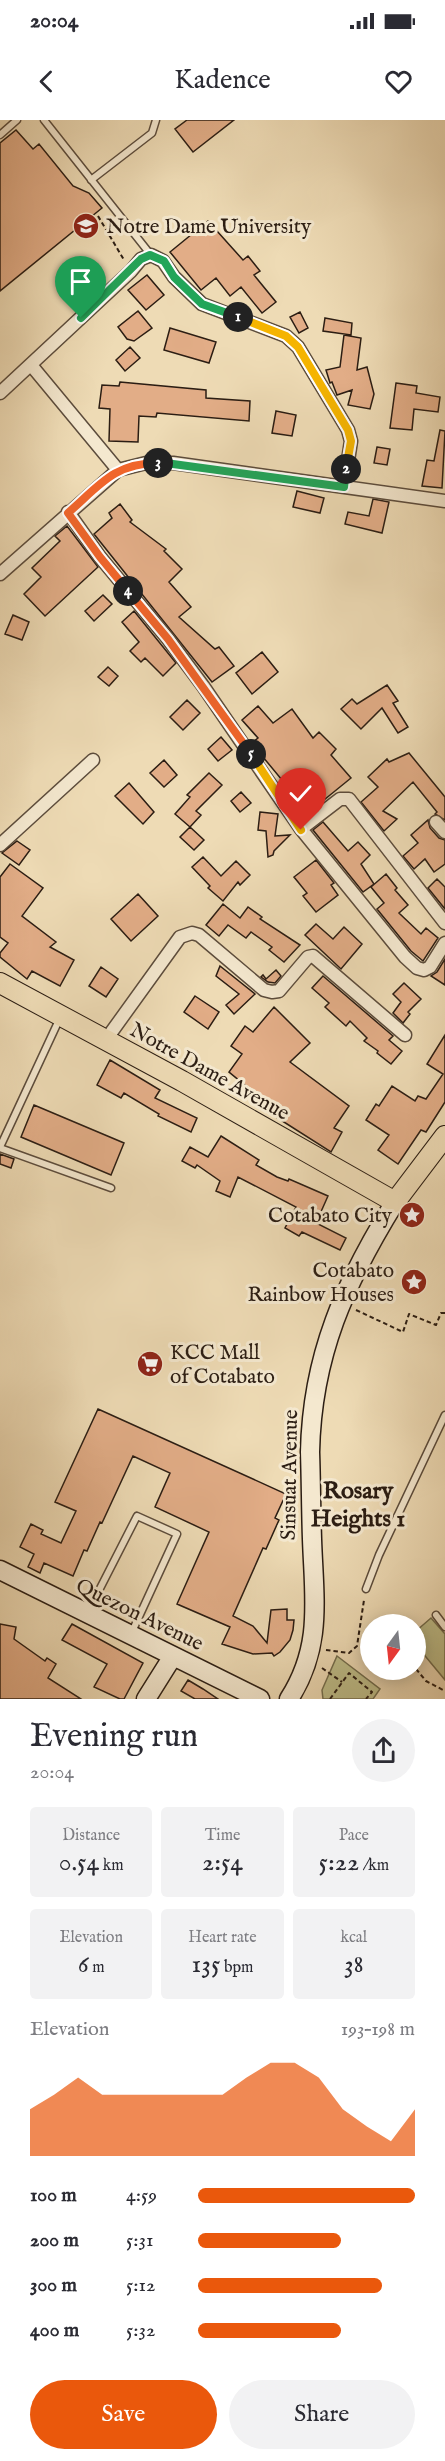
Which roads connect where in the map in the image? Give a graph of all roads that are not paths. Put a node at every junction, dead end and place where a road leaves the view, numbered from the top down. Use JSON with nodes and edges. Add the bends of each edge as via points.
{"nodes":[{"id":1,"x":17,"y":120,"type":"edge"},
{"id":2,"x":45,"y":120,"type":"edge"},
{"id":3,"x":156,"y":120,"type":"edge"},
{"id":4,"x":0,"y":135,"type":"edge"},
{"id":5,"x":91,"y":180,"type":"junction"},
{"id":6,"x":150,"y":255,"type":"junction"},
{"id":7,"x":31,"y":365,"type":"junction"},
{"id":8,"x":0,"y":393,"type":"edge"},
{"id":9,"x":118,"y":470,"type":"junction"},
{"id":10,"x":344,"y":487,"type":"junction"},
{"id":11,"x":445,"y":501,"type":"edge"},
{"id":12,"x":68,"y":513,"type":"junction"},
{"id":13,"x":0,"y":574,"type":"edge"},
{"id":14,"x":93,"y":760,"type":"dead end"},
{"id":15,"x":435,"y":822,"type":"dead end"},
{"id":16,"x":301,"y":830,"type":"junction"},
{"id":17,"x":445,"y":832,"type":"edge"},
{"id":18,"x":0,"y":845,"type":"edge"},
{"id":19,"x":445,"y":923,"type":"edge"},
{"id":20,"x":445,"y":943,"type":"edge"},
{"id":21,"x":0,"y":983,"type":"edge"},
{"id":22,"x":61,"y":1017,"type":"junction"},
{"id":23,"x":405,"y":1035,"type":"dead end"},
{"id":24,"x":105,"y":1041,"type":"junction"},
{"id":25,"x":445,"y":1136,"type":"edge"},
{"id":26,"x":0,"y":1147,"type":"edge"},
{"id":27,"x":111,"y":1188,"type":"dead end"},
{"id":28,"x":396,"y":1202,"type":"junction"},
{"id":29,"x":445,"y":1415,"type":"edge"},
{"id":30,"x":0,"y":1570,"type":"edge"},
{"id":31,"x":366,"y":1589,"type":"road end"},
{"id":32,"x":87,"y":1613,"type":"junction"},
{"id":33,"x":436,"y":1615,"type":"dead end"},
{"id":34,"x":445,"y":1627,"type":"edge"},
{"id":35,"x":131,"y":1635,"type":"junction"},
{"id":36,"x":173,"y":1656,"type":"junction"},
{"id":37,"x":146,"y":1699,"type":"edge"},
{"id":38,"x":260,"y":1699,"type":"edge"},
{"id":39,"x":289,"y":1699,"type":"edge"}],
"edges":[{"from":1,"to":4,"type":"lane"},
{"from":2,"to":5,"type":"lane"},
{"from":3,"to":5,"type":"lane","via":[[152,134]]},
{"from":5,"to":6,"type":"lane"},
{"from":6,"to":7,"type":"street","via":[[141,259]]},
{"from":6,"to":10,"type":"street","via":[[164,261],[174,277],[202,304],[286,336],[298,347],[348,430],[351,441]]},
{"from":7,"to":8,"type":"street"},
{"from":7,"to":9,"type":"street"},
{"from":9,"to":10,"type":"street","via":[[146,463],[173,464]]},
{"from":9,"to":12,"type":"street"},
{"from":10,"to":11,"type":"street"},
{"from":12,"to":13,"type":"street"},
{"from":12,"to":16,"type":"street","via":[[196,677]]},
{"from":14,"to":18,"type":"street"},
{"from":15,"to":17,"type":"street"},
{"from":16,"to":19,"type":"street","via":[[340,799],[349,799]]},
{"from":16,"to":20,"type":"street","via":[[417,968],[430,967]]},
{"from":21,"to":22,"type":"main road","name":"Notre Dame Avenue"},
{"from":22,"to":24,"type":"main road","name":"Notre Dame Avenue"},
{"from":22,"to":26,"type":"lane"},
{"from":23,"to":24,"type":"street","via":[[313,956],[279,991],[272,993],[192,933],[180,937]]},
{"from":24,"to":28,"type":"main road","name":"Notre Dame Avenue"},
{"from":25,"to":28,"type":"main road","name":"Sinsuat Avenue"},
{"from":26,"to":27,"type":"lane"},
{"from":28,"to":39,"type":"main road","name":"Sinsuat Avenue","via":[[341,1300],[317,1378],[310,1429],[315,1593],[310,1653]]},
{"from":29,"to":31,"type":"lane","via":[[378,1555]]},
{"from":30,"to":32,"type":"main road","name":"Quezon Avenue"},
{"from":32,"to":35,"type":"main road","name":"Quezon Avenue"},
{"from":32,"to":35,"type":"lane","via":[[137,1516],[177,1534]]},
{"from":33,"to":34,"type":"lane"},
{"from":35,"to":36,"type":"main road","name":"Quezon Avenue"},
{"from":36,"to":37,"type":"main road"},
{"from":36,"to":38,"type":"main road","name":"Quezon Avenue"}]}
